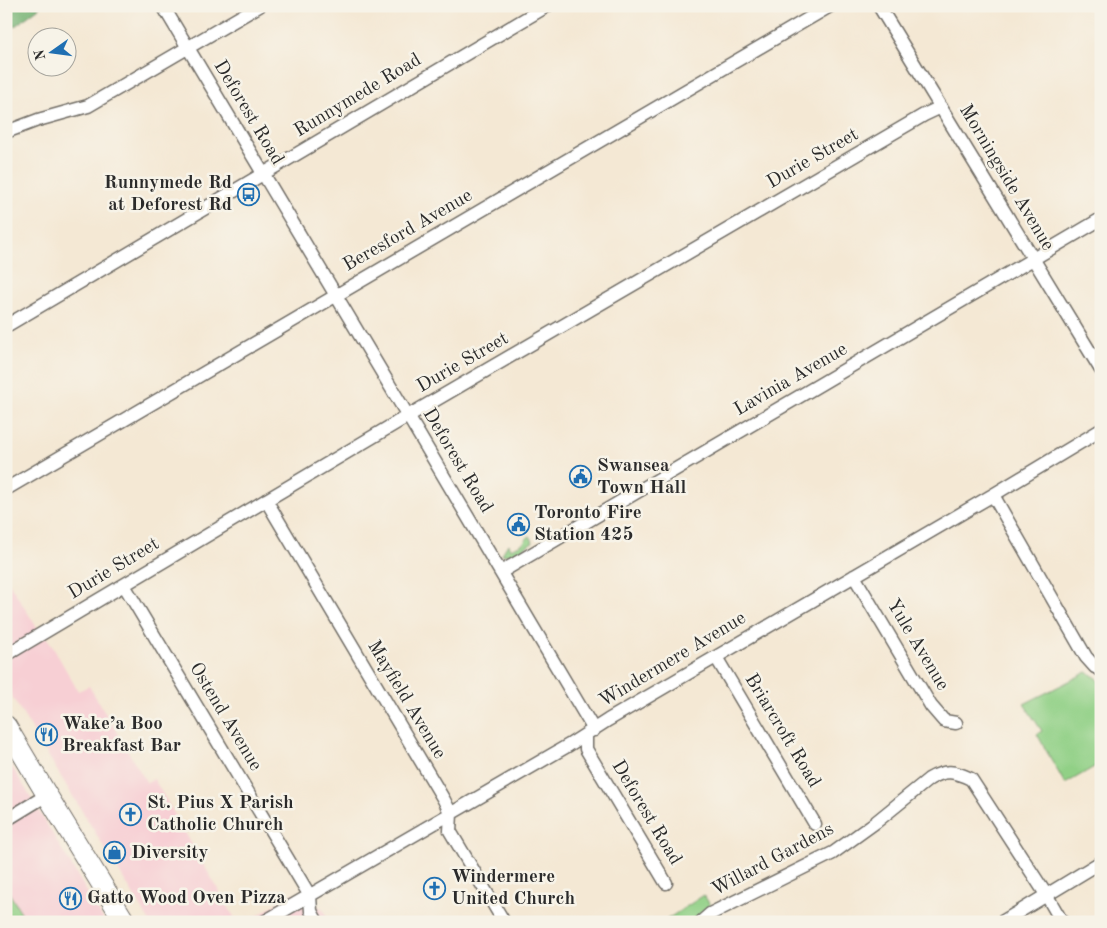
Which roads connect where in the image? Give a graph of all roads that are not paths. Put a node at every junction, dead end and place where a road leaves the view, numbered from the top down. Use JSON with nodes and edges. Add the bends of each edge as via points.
{"nodes":[{"id":1,"x":163,"y":6,"type":"edge"},
{"id":2,"x":259,"y":6,"type":"edge"},
{"id":3,"x":548,"y":6,"type":"edge"},
{"id":4,"x":830,"y":6,"type":"edge"},
{"id":5,"x":879,"y":6,"type":"edge"},
{"id":6,"x":188,"y":48,"type":"junction"},
{"id":7,"x":941,"y":107,"type":"junction"},
{"id":8,"x":6,"y":132,"type":"edge"},
{"id":9,"x":263,"y":174,"type":"junction"},
{"id":10,"x":1101,"y":219,"type":"edge"},
{"id":11,"x":1033,"y":260,"type":"junction"},
{"id":12,"x":336,"y":295,"type":"junction"},
{"id":13,"x":6,"y":326,"type":"edge"},
{"id":14,"x":1101,"y":370,"type":"edge"},
{"id":15,"x":408,"y":416,"type":"junction"},
{"id":16,"x":1101,"y":430,"type":"edge"},
{"id":17,"x":6,"y":489,"type":"edge"},
{"id":18,"x":993,"y":495,"type":"junction"},
{"id":19,"x":266,"y":500,"type":"junction"},
{"id":20,"x":500,"y":572,"type":"junction"},
{"id":21,"x":854,"y":576,"type":"junction"},
{"id":22,"x":124,"y":585,"type":"junction"},
{"id":23,"x":6,"y":655,"type":"edge"},
{"id":24,"x":716,"y":656,"type":"junction"},
{"id":25,"x":1101,"y":670,"type":"edge"},
{"id":26,"x":956,"y":723,"type":"dead end"},
{"id":27,"x":6,"y":726,"type":"edge"},
{"id":28,"x":590,"y":732,"type":"junction"},
{"id":29,"x":47,"y":795,"type":"junction"},
{"id":30,"x":451,"y":814,"type":"junction"},
{"id":31,"x":6,"y":820,"type":"edge"},
{"id":32,"x":815,"y":824,"type":"dead end"},
{"id":33,"x":1101,"y":862,"type":"edge"},
{"id":34,"x":666,"y":883,"type":"dead end"},
{"id":35,"x":310,"y":896,"type":"junction"},
{"id":36,"x":1047,"y":896,"type":"junction"},
{"id":37,"x":124,"y":922,"type":"edge"},
{"id":38,"x":264,"y":922,"type":"edge"},
{"id":39,"x":317,"y":922,"type":"edge"},
{"id":40,"x":504,"y":922,"type":"edge"},
{"id":41,"x":702,"y":922,"type":"edge"},
{"id":42,"x":1002,"y":922,"type":"edge"},
{"id":43,"x":1062,"y":922,"type":"edge"}],
"edges":[{"from":1,"to":6,"type":"street","name":"Deforest Road"},
{"from":2,"to":6,"type":"street"},
{"from":3,"to":9,"type":"street","name":"Runnymede Road"},
{"from":4,"to":12,"type":"street","name":"Beresford Avenue"},
{"from":5,"to":7,"type":"street","name":"Morningside Avenue"},
{"from":6,"to":8,"type":"street","via":[[88,106]]},
{"from":6,"to":9,"type":"street","name":"Deforest Road"},
{"from":7,"to":11,"type":"street","name":"Morningside Avenue"},
{"from":7,"to":15,"type":"street","name":"Durie Street"},
{"from":9,"to":12,"type":"street","name":"Deforest Road"},
{"from":9,"to":13,"type":"street","name":"Runnymede Road"},
{"from":10,"to":11,"type":"street","name":"Lavinia Avenue"},
{"from":11,"to":14,"type":"street","name":"Morningside Avenue"},
{"from":11,"to":20,"type":"street","name":"Lavinia Avenue"},
{"from":12,"to":15,"type":"street","name":"Deforest Road"},
{"from":12,"to":17,"type":"street","name":"Beresford Avenue"},
{"from":15,"to":19,"type":"street","name":"Durie Street"},
{"from":15,"to":20,"type":"street","name":"Deforest Road"},
{"from":16,"to":18,"type":"street","name":"Windermere Avenue"},
{"from":18,"to":21,"type":"street","name":"Windermere Avenue"},
{"from":18,"to":25,"type":"street","via":[[1086,657]]},
{"from":19,"to":22,"type":"street","name":"Durie Street"},
{"from":19,"to":30,"type":"street","name":"Mayfield Avenue"},
{"from":20,"to":28,"type":"street","name":"Deforest Road"},
{"from":21,"to":24,"type":"street","name":"Windermere Avenue"},
{"from":21,"to":26,"type":"street","name":"Yule Avenue","via":[[938,715]]},
{"from":22,"to":23,"type":"street","name":"Durie Street"},
{"from":22,"to":35,"type":"street","name":"Ostend Avenue"},
{"from":24,"to":28,"type":"street","name":"Windermere Avenue"},
{"from":24,"to":32,"type":"street","name":"Briarcroft Road"},
{"from":27,"to":29,"type":"main road"},
{"from":28,"to":30,"type":"street","name":"Windermere Avenue"},
{"from":28,"to":34,"type":"street","name":"Deforest Road","via":[[586,749]]},
{"from":29,"to":31,"type":"street"},
{"from":29,"to":37,"type":"main road"},
{"from":30,"to":35,"type":"street","name":"Windermere Avenue"},
{"from":30,"to":40,"type":"street","name":"Mayfield Avenue","via":[[450,830]]},
{"from":33,"to":36,"type":"street"},
{"from":35,"to":38,"type":"street","name":"Windermere Avenue"},
{"from":35,"to":39,"type":"street","name":"Ostend Avenue","via":[[311,912]]},
{"from":36,"to":41,"type":"street","name":"Willard Gardens","via":[[972,779],[950,771],[929,780],[833,853],[710,914]]},
{"from":36,"to":42,"type":"street"},
{"from":36,"to":43,"type":"street","name":"Willard Gardens"}]}
